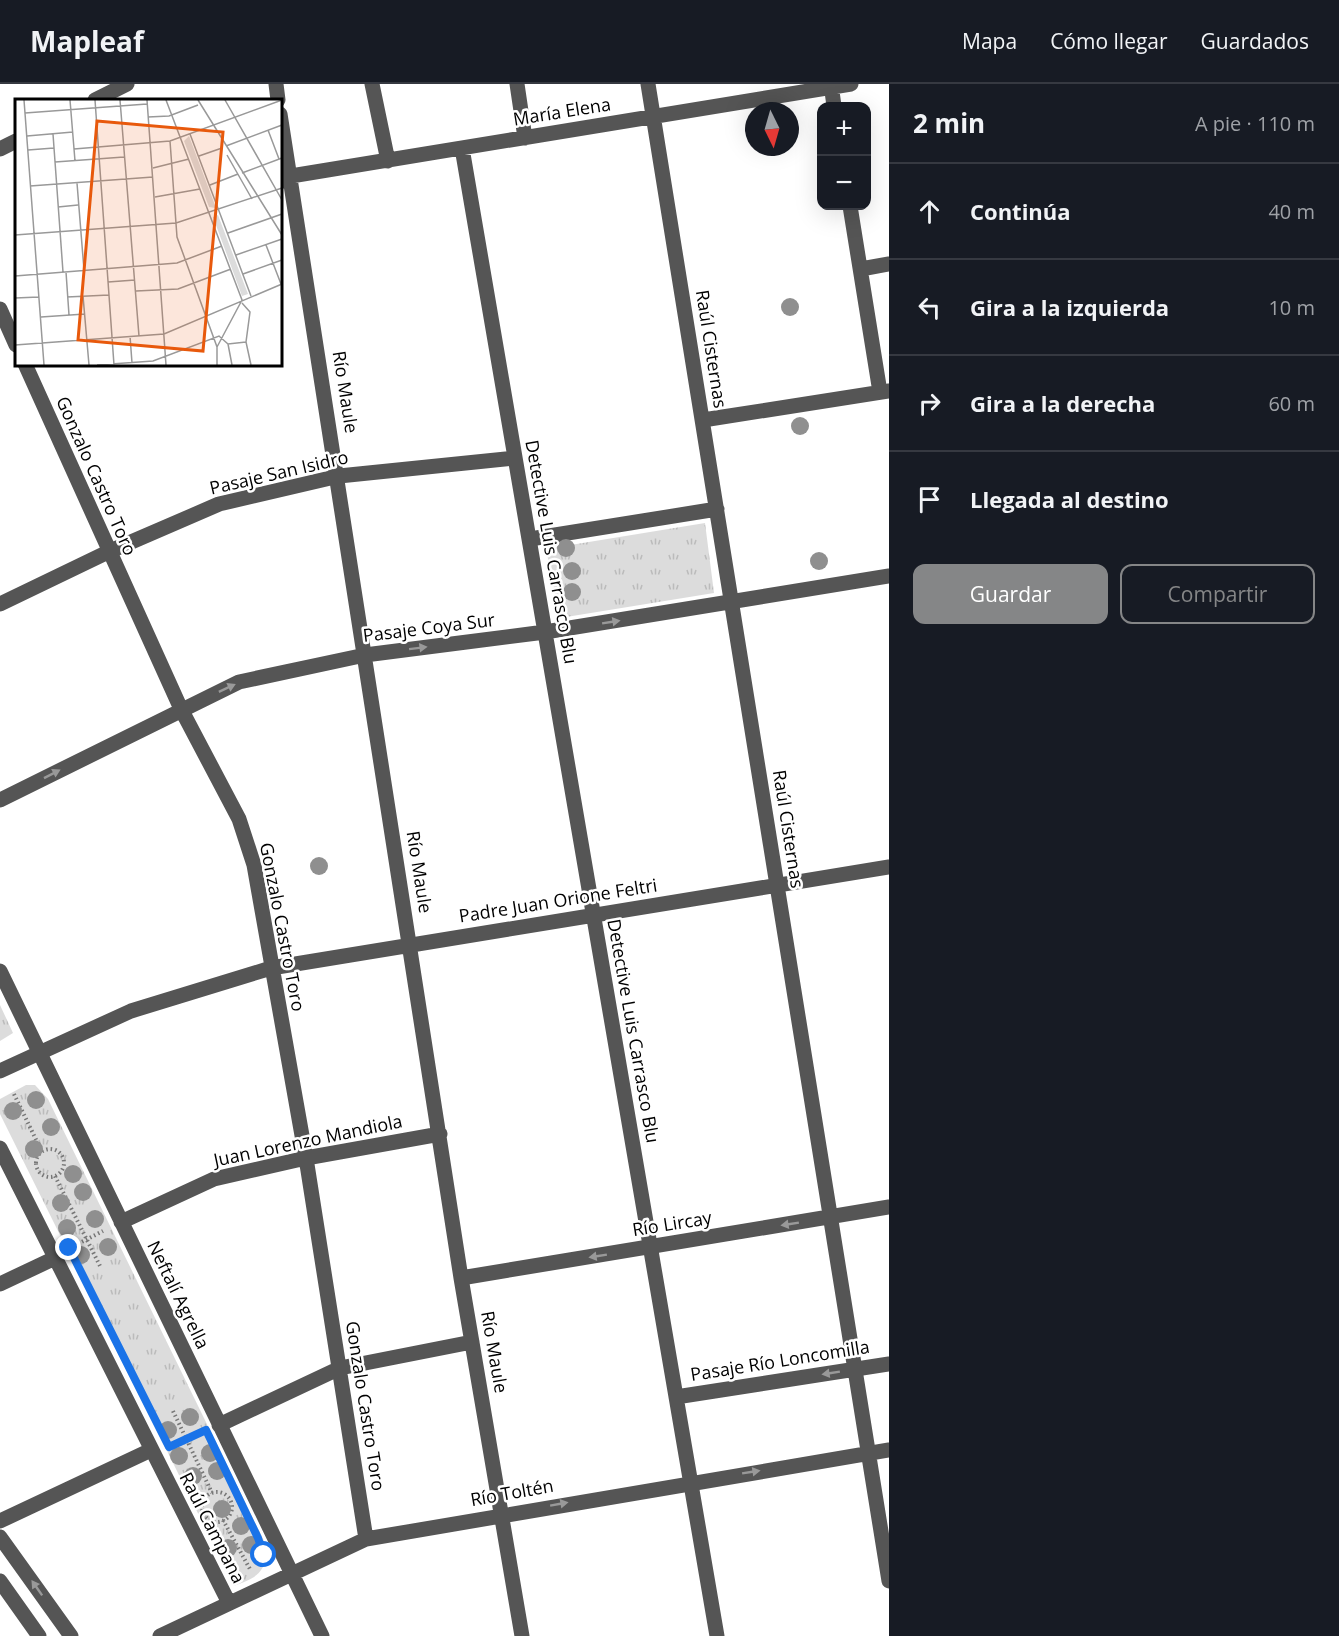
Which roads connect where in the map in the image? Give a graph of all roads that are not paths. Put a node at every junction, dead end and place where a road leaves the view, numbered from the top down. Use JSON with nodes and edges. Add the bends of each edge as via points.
{"nodes":[{"id":1,"x":128,"y":84,"type":"edge"},
{"id":2,"x":276,"y":84,"type":"edge"},
{"id":3,"x":372,"y":84,"type":"edge"},
{"id":4,"x":517,"y":84,"type":"edge"},
{"id":5,"x":648,"y":84,"type":"edge"},
{"id":6,"x":851,"y":84,"type":"edge"},
{"id":7,"x":831,"y":86,"type":"edge"},
{"id":8,"x":97,"y":99,"type":"edge"},
{"id":9,"x":278,"y":99,"type":"edge"},
{"id":10,"x":833,"y":102,"type":"edge"},
{"id":11,"x":654,"y":116,"type":"junction"},
{"id":12,"x":282,"y":136,"type":"edge"},
{"id":13,"x":525,"y":138,"type":"junction"},
{"id":14,"x":15,"y":142,"type":"edge"},
{"id":15,"x":462,"y":148,"type":"junction"},
{"id":16,"x":0,"y":149,"type":"edge"},
{"id":17,"x":388,"y":161,"type":"junction"},
{"id":18,"x":286,"y":179,"type":"edge"},
{"id":19,"x":851,"y":210,"type":"edge"},
{"id":20,"x":889,"y":264,"type":"edge"},
{"id":21,"x":861,"y":269,"type":"junction"},
{"id":22,"x":0,"y":309,"type":"edge"},
{"id":23,"x":9,"y":330,"type":"edge"},
{"id":24,"x":26,"y":366,"type":"edge"},
{"id":25,"x":885,"y":392,"type":"edge"},
{"id":26,"x":703,"y":420,"type":"junction"},
{"id":27,"x":516,"y":458,"type":"junction"},
{"id":28,"x":339,"y":476,"type":"junction"},
{"id":29,"x":717,"y":509,"type":"junction"},
{"id":30,"x":530,"y":539,"type":"junction"},
{"id":31,"x":108,"y":552,"type":"junction"},
{"id":32,"x":889,"y":576,"type":"edge"},
{"id":33,"x":732,"y":602,"type":"junction"},
{"id":34,"x":0,"y":604,"type":"edge"},
{"id":35,"x":545,"y":632,"type":"junction"},
{"id":36,"x":365,"y":655,"type":"junction"},
{"id":37,"x":181,"y":709,"type":"junction"},
{"id":38,"x":0,"y":800,"type":"edge"},
{"id":39,"x":889,"y":867,"type":"edge"},
{"id":40,"x":777,"y":885,"type":"junction"},
{"id":41,"x":594,"y":915,"type":"junction"},
{"id":42,"x":410,"y":945,"type":"junction"},
{"id":43,"x":271,"y":968,"type":"junction"},
{"id":44,"x":0,"y":971,"type":"edge"},
{"id":45,"x":39,"y":1054,"type":"junction"},
{"id":46,"x":0,"y":1071,"type":"edge"},
{"id":47,"x":440,"y":1134,"type":"junction"},
{"id":48,"x":0,"y":1148,"type":"edge"},
{"id":49,"x":306,"y":1158,"type":"junction"},
{"id":50,"x":889,"y":1207,"type":"edge"},
{"id":51,"x":830,"y":1217,"type":"junction"},
{"id":52,"x":121,"y":1222,"type":"junction"},
{"id":53,"x":650,"y":1247,"type":"junction"},
{"id":54,"x":55,"y":1258,"type":"junction"},
{"id":55,"x":461,"y":1278,"type":"junction"},
{"id":56,"x":0,"y":1284,"type":"edge"},
{"id":57,"x":472,"y":1341,"type":"junction"},
{"id":58,"x":889,"y":1364,"type":"edge"},
{"id":59,"x":340,"y":1368,"type":"junction"},
{"id":60,"x":855,"y":1369,"type":"junction"},
{"id":61,"x":676,"y":1397,"type":"junction"},
{"id":62,"x":212,"y":1427,"type":"junction"},
{"id":63,"x":151,"y":1450,"type":"junction"},
{"id":64,"x":889,"y":1450,"type":"edge"},
{"id":65,"x":868,"y":1453,"type":"junction"},
{"id":66,"x":691,"y":1482,"type":"junction"},
{"id":67,"x":501,"y":1514,"type":"junction"},
{"id":68,"x":0,"y":1521,"type":"edge"},
{"id":69,"x":0,"y":1537,"type":"edge"},
{"id":70,"x":366,"y":1539,"type":"junction"},
{"id":71,"x":291,"y":1574,"type":"junction"},
{"id":72,"x":0,"y":1581,"type":"edge"},
{"id":73,"x":889,"y":1581,"type":"edge"},
{"id":74,"x":229,"y":1604,"type":"junction"},
{"id":75,"x":39,"y":1636,"type":"edge"},
{"id":76,"x":71,"y":1636,"type":"edge"},
{"id":77,"x":160,"y":1636,"type":"edge"},
{"id":78,"x":322,"y":1636,"type":"edge"},
{"id":79,"x":522,"y":1636,"type":"edge"},
{"id":80,"x":717,"y":1636,"type":"edge"}],
"edges":[{"from":1,"to":8,"type":"street"},
{"from":2,"to":9,"type":"street"},
{"from":3,"to":17,"type":"street"},
{"from":4,"to":13,"type":"street"},
{"from":5,"to":11,"type":"street","name":"Raúl Cisternas"},
{"from":6,"to":7,"type":"street","name":"María Elena"},
{"from":7,"to":10,"type":"street"},
{"from":7,"to":11,"type":"street","name":"María Elena"},
{"from":11,"to":13,"type":"street","name":"María Elena"},
{"from":11,"to":26,"type":"street","name":"Raúl Cisternas"},
{"from":12,"to":18,"type":"street","name":"Río Maule"},
{"from":13,"to":15,"type":"street","name":"María Elena"},
{"from":14,"to":16,"type":"street"},
{"from":15,"to":17,"type":"street","name":"María Elena"},
{"from":15,"to":27,"type":"street","name":"Detective Luis Carrasco Blu"},
{"from":17,"to":18,"type":"street","name":"María Elena"},
{"from":18,"to":28,"type":"street","name":"Río Maule"},
{"from":19,"to":21,"type":"street"},
{"from":20,"to":21,"type":"street"},
{"from":21,"to":25,"type":"street"},
{"from":22,"to":23,"type":"street"},
{"from":24,"to":31,"type":"street","name":"Gonzalo Castro Toro"},
{"from":25,"to":26,"type":"street"},
{"from":26,"to":29,"type":"street","name":"Raúl Cisternas"},
{"from":27,"to":28,"type":"street","name":"Pasaje San Isidro"},
{"from":27,"to":30,"type":"street","name":"Detective Luis Carrasco Blu"},
{"from":28,"to":31,"type":"street","name":"Pasaje San Isidro","via":[[219,504]]},
{"from":28,"to":36,"type":"street","name":"Río Maule"},
{"from":29,"to":30,"type":"street"},
{"from":29,"to":33,"type":"street","name":"Raúl Cisternas"},
{"from":30,"to":35,"type":"street","name":"Detective Luis Carrasco Blu"},
{"from":31,"to":34,"type":"street","name":"Pasaje San Isidro"},
{"from":31,"to":37,"type":"street","name":"Gonzalo Castro Toro"},
{"from":32,"to":33,"type":"street","name":"Pasaje Coya Sur"},
{"from":35,"to":33,"type":"street","name":"Pasaje Coya Sur","one_way":true},
{"from":33,"to":40,"type":"street","name":"Raúl Cisternas"},
{"from":36,"to":35,"type":"street","name":"Pasaje Coya Sur","one_way":true},
{"from":35,"to":41,"type":"street","name":"Detective Luis Carrasco Blu"},
{"from":37,"to":36,"type":"street","name":"Pasaje Coya Sur","one_way":true,"via":[[239,682]]},
{"from":36,"to":42,"type":"street","name":"Río Maule"},
{"from":38,"to":37,"type":"street","name":"Pasaje Coya Sur","one_way":true},
{"from":37,"to":43,"type":"street","name":"Gonzalo Castro Toro","via":[[238,819],[254,865]]},
{"from":39,"to":40,"type":"street","name":"Padre Juan Orione Feltri"},
{"from":40,"to":41,"type":"street","name":"Padre Juan Orione Feltri"},
{"from":40,"to":51,"type":"street","name":"Raúl Cisternas"},
{"from":41,"to":42,"type":"street","name":"Padre Juan Orione Feltri"},
{"from":41,"to":53,"type":"street","name":"Detective Luis Carrasco Blu"},
{"from":42,"to":43,"type":"street","name":"Padre Juan Orione Feltri"},
{"from":42,"to":47,"type":"street","name":"Río Maule"},
{"from":43,"to":45,"type":"street","name":"Padre Juan Orione Feltri","via":[[131,1011]]},
{"from":43,"to":49,"type":"street","name":"Gonzalo Castro Toro"},
{"from":44,"to":45,"type":"street","name":"Neftalí Agrella"},
{"from":45,"to":46,"type":"street","name":"Padre Juan Orione Feltri"},
{"from":45,"to":52,"type":"street","name":"Neftalí Agrella"},
{"from":47,"to":49,"type":"street","name":"Juan Lorenzo Mandiola"},
{"from":47,"to":55,"type":"street","name":"Río Maule"},
{"from":48,"to":54,"type":"street","name":"Raúl Campana"},
{"from":49,"to":52,"type":"street","name":"Juan Lorenzo Mandiola","via":[[214,1179]]},
{"from":49,"to":59,"type":"street","name":"Gonzalo Castro Toro"},
{"from":50,"to":51,"type":"street","name":"Río Lircay"},
{"from":51,"to":53,"type":"street","name":"Río Lircay","one_way":true},
{"from":51,"to":60,"type":"street","name":"Raúl Cisternas"},
{"from":52,"to":62,"type":"street","name":"Neftalí Agrella"},
{"from":53,"to":55,"type":"street","name":"Río Lircay","one_way":true},
{"from":53,"to":61,"type":"street","name":"Detective Luis Carrasco Blu"},
{"from":54,"to":56,"type":"street"},
{"from":54,"to":63,"type":"street","name":"Raúl Campana"},
{"from":55,"to":57,"type":"street","name":"Río Maule"},
{"from":57,"to":59,"type":"street"},
{"from":57,"to":67,"type":"street","name":"Río Maule"},
{"from":58,"to":60,"type":"street","name":"Pasaje Río Loncomilla"},
{"from":59,"to":62,"type":"street"},
{"from":59,"to":70,"type":"street","name":"Gonzalo Castro Toro"},
{"from":60,"to":61,"type":"street","name":"Pasaje Río Loncomilla","one_way":true},
{"from":60,"to":65,"type":"street","name":"Raúl Cisternas"},
{"from":61,"to":66,"type":"street","name":"Detective Luis Carrasco Blu"},
{"from":62,"to":71,"type":"street","name":"Neftalí Agrella"},
{"from":63,"to":68,"type":"street"},
{"from":63,"to":74,"type":"street","name":"Raúl Campana"},
{"from":64,"to":65,"type":"street","name":"Río Toltén"},
{"from":66,"to":65,"type":"street","name":"Río Toltén","one_way":true},
{"from":65,"to":73,"type":"street","name":"Raúl Cisternas"},
{"from":67,"to":66,"type":"street","name":"Río Toltén","one_way":true},
{"from":66,"to":80,"type":"street","name":"Detective Luis Carrasco Blu"},
{"from":67,"to":70,"type":"street","name":"Río Toltén"},
{"from":67,"to":79,"type":"street","name":"Río Maule"},
{"from":76,"to":69,"type":"street","one_way":true},
{"from":70,"to":71,"type":"street","name":"Río Toltén"},
{"from":71,"to":74,"type":"street","name":"Río Toltén"},
{"from":71,"to":78,"type":"street","name":"Neftalí Agrella"},
{"from":72,"to":75,"type":"street"},
{"from":74,"to":77,"type":"street","name":"Río Toltén"}]}
